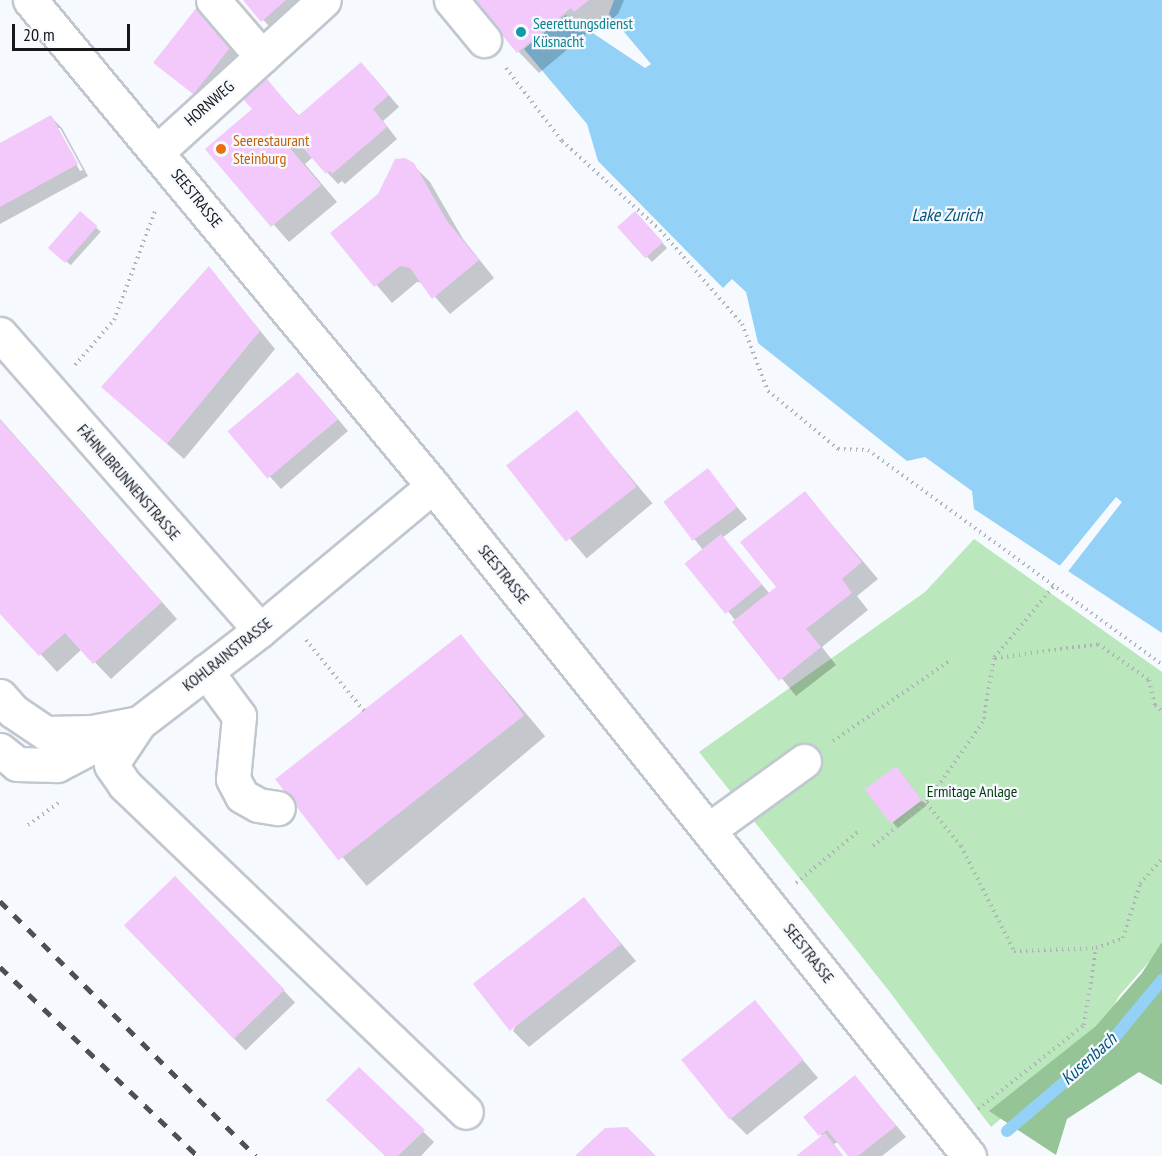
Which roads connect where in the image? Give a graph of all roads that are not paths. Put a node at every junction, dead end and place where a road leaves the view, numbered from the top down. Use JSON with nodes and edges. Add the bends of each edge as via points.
{"nodes":[{"id":1,"x":30,"y":0,"type":"edge"},
{"id":2,"x":213,"y":0,"type":"edge"},
{"id":3,"x":324,"y":0,"type":"edge"},
{"id":4,"x":451,"y":0,"type":"edge"},
{"id":5,"x":484,"y":40,"type":"road end"},
{"id":6,"x":262,"y":57,"type":"junction"},
{"id":7,"x":158,"y":151,"type":"junction"},
{"id":8,"x":0,"y":334,"type":"edge"},
{"id":9,"x":433,"y":486,"type":"junction"},
{"id":10,"x":260,"y":630,"type":"junction"},
{"id":11,"x":206,"y":670,"type":"junction"},
{"id":12,"x":0,"y":696,"type":"edge"},
{"id":13,"x":139,"y":723,"type":"junction"},
{"id":14,"x":0,"y":750,"type":"edge"},
{"id":15,"x":815,"y":753,"type":"road end"},
{"id":16,"x":278,"y":808,"type":"dead end"},
{"id":17,"x":710,"y":829,"type":"junction"},
{"id":18,"x":466,"y":1112,"type":"dead end"},
{"id":19,"x":969,"y":1156,"type":"edge"}],
"edges":[{"from":1,"to":7,"type":"main road","name":"SEESTRASSE"},
{"from":2,"to":6,"type":"main road"},
{"from":3,"to":6,"type":"main road","name":"HORNWEG"},
{"from":4,"to":5,"type":"main road"},
{"from":6,"to":7,"type":"main road","name":"HORNWEG"},
{"from":7,"to":9,"type":"main road","name":"SEESTRASSE"},
{"from":8,"to":10,"type":"main road","name":"FÄHNLIBRUNNENSTRASSE"},
{"from":9,"to":10,"type":"main road","name":"KOHLRAINSTRASSE"},
{"from":9,"to":17,"type":"main road","name":"SEESTRASSE"},
{"from":10,"to":11,"type":"main road","name":"KOHLRAINSTRASSE"},
{"from":11,"to":13,"type":"main road","name":"KOHLRAINSTRASSE"},
{"from":11,"to":16,"type":"main road","via":[[239,716],[233,779],[242,796],[258,805]]},
{"from":12,"to":13,"type":"main road","name":"KOHLRAINSTRASSE","via":[[13,711],[46,733],[92,732]]},
{"from":13,"to":14,"type":"main road","via":[[57,765],[17,764]]},
{"from":13,"to":18,"type":"main road","via":[[111,765],[125,784]]},
{"from":15,"to":17,"type":"main road"},
{"from":17,"to":19,"type":"main road","name":"SEESTRASSE"}]}
